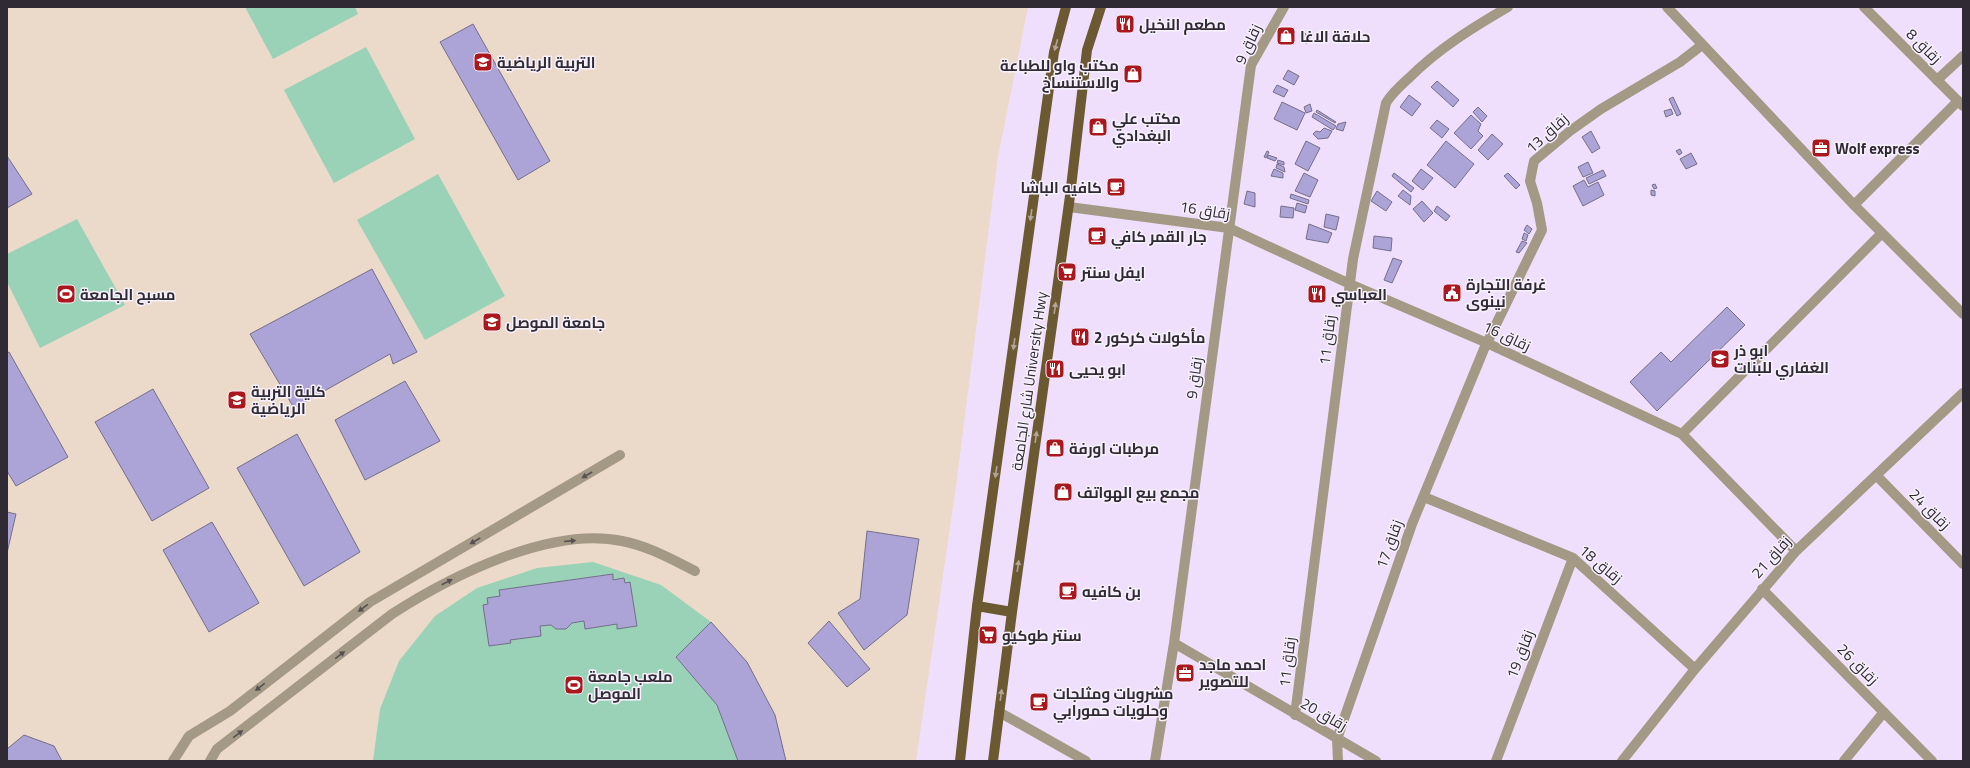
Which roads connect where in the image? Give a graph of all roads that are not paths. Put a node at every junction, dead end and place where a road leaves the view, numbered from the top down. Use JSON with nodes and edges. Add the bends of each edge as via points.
{"nodes":[{"id":1,"x":1066,"y":7,"type":"edge"},
{"id":2,"x":1101,"y":7,"type":"edge"},
{"id":3,"x":1284,"y":7,"type":"edge"},
{"id":4,"x":1508,"y":7,"type":"edge"},
{"id":5,"x":1667,"y":7,"type":"edge"},
{"id":6,"x":1864,"y":7,"type":"edge"},
{"id":7,"x":1702,"y":45,"type":"junction"},
{"id":8,"x":1963,"y":56,"type":"edge"},
{"id":9,"x":1937,"y":80,"type":"junction"},
{"id":10,"x":1960,"y":103,"type":"edge"},
{"id":11,"x":1854,"y":205,"type":"junction"},
{"id":12,"x":1069,"y":207,"type":"junction"},
{"id":13,"x":1229,"y":228,"type":"junction"},
{"id":14,"x":1882,"y":233,"type":"junction"},
{"id":15,"x":1350,"y":284,"type":"junction"},
{"id":16,"x":1963,"y":314,"type":"edge"},
{"id":17,"x":1488,"y":343,"type":"junction"},
{"id":18,"x":1963,"y":393,"type":"edge"},
{"id":19,"x":1682,"y":434,"type":"junction"},
{"id":20,"x":620,"y":456,"type":"dead end"},
{"id":21,"x":1876,"y":475,"type":"junction"},
{"id":22,"x":1424,"y":496,"type":"junction"},
{"id":23,"x":1796,"y":551,"type":"junction"},
{"id":24,"x":1573,"y":558,"type":"junction"},
{"id":25,"x":1963,"y":564,"type":"edge"},
{"id":26,"x":695,"y":571,"type":"dead end"},
{"id":27,"x":1762,"y":589,"type":"junction"},
{"id":28,"x":977,"y":606,"type":"junction"},
{"id":29,"x":1012,"y":612,"type":"junction"},
{"id":30,"x":1174,"y":643,"type":"junction"},
{"id":31,"x":1695,"y":669,"type":"junction"},
{"id":32,"x":999,"y":712,"type":"junction"},
{"id":33,"x":1884,"y":712,"type":"junction"},
{"id":34,"x":1295,"y":715,"type":"junction"},
{"id":35,"x":1337,"y":739,"type":"junction"},
{"id":36,"x":173,"y":761,"type":"edge"},
{"id":37,"x":210,"y":761,"type":"edge"},
{"id":38,"x":960,"y":761,"type":"edge"},
{"id":39,"x":993,"y":761,"type":"edge"},
{"id":40,"x":1086,"y":761,"type":"edge"},
{"id":41,"x":1155,"y":761,"type":"edge"},
{"id":42,"x":1338,"y":761,"type":"edge"},
{"id":43,"x":1376,"y":761,"type":"edge"},
{"id":44,"x":1496,"y":761,"type":"edge"},
{"id":45,"x":1622,"y":761,"type":"edge"},
{"id":46,"x":1844,"y":761,"type":"edge"},
{"id":47,"x":1932,"y":761,"type":"edge"}],
"edges":[{"from":1,"to":28,"type":"main road","name":"شارع الجامعة University Hwy","one_way":true,"via":[[1054,52]]},
{"from":2,"to":12,"type":"main road","name":"شارع الجامعة University Hwy","via":[[1087,50]]},
{"from":3,"to":13,"type":"street","name":"زقاق 9","via":[[1251,65]]},
{"from":4,"to":15,"type":"street","name":"زقاق 11","via":[[1463,34],[1419,68],[1386,103],[1356,243]]},
{"from":5,"to":7,"type":"street"},
{"from":6,"to":9,"type":"street","name":"زقاق 8"},
{"from":7,"to":11,"type":"street"},
{"from":7,"to":17,"type":"street","name":"زقاق 13","via":[[1680,62],[1600,109],[1534,161],[1530,180],[1542,230]]},
{"from":8,"to":9,"type":"street"},
{"from":9,"to":10,"type":"street","name":"زقاق 8"},
{"from":10,"to":11,"type":"street"},
{"from":11,"to":14,"type":"street"},
{"from":12,"to":13,"type":"street","name":"زقاق 16"},
{"from":29,"to":12,"type":"main road","name":"شارع الجامعة University Hwy","one_way":true},
{"from":13,"to":15,"type":"street","name":"زقاق 16"},
{"from":13,"to":30,"type":"street","name":"زقاق 9"},
{"from":14,"to":16,"type":"street"},
{"from":14,"to":19,"type":"street"},
{"from":15,"to":17,"type":"street","name":"زقاق 16"},
{"from":15,"to":34,"type":"street","name":"زقاق 11"},
{"from":17,"to":19,"type":"street","name":"زقاق 16"},
{"from":17,"to":22,"type":"street","name":"زقاق 17"},
{"from":18,"to":21,"type":"street","name":"زقاق 21"},
{"from":19,"to":23,"type":"street","name":"زقاق 16"},
{"from":20,"to":36,"type":"street","one_way":true,"via":[[370,602],[230,711],[189,736]]},
{"from":21,"to":23,"type":"street","name":"زقاق 21"},
{"from":21,"to":25,"type":"street","name":"زقاق 24"},
{"from":22,"to":24,"type":"street","name":"زقاق 18"},
{"from":22,"to":35,"type":"street","name":"زقاق 17"},
{"from":23,"to":27,"type":"street","name":"زقاق 21"},
{"from":24,"to":31,"type":"street","name":"زقاق 18"},
{"from":24,"to":44,"type":"street","name":"زقاق 19"},
{"from":37,"to":26,"type":"street","one_way":true,"via":[[217,749],[392,614],[449,580],[479,567],[536,547],[593,539],[621,541],[645,548]]},
{"from":27,"to":31,"type":"street","name":"زقاق 21"},
{"from":27,"to":33,"type":"street","name":"زقاق 26"},
{"from":28,"to":29,"type":"main road"},
{"from":28,"to":38,"type":"main road","name":"شارع الجامعة University Hwy"},
{"from":32,"to":29,"type":"main road","name":"شارع الجامعة University Hwy","one_way":true},
{"from":30,"to":34,"type":"street","name":"زقاق 20"},
{"from":30,"to":41,"type":"street","name":"زقاق 9"},
{"from":31,"to":45,"type":"street","name":"زقاق 21"},
{"from":32,"to":39,"type":"main road","name":"شارع الجامعة University Hwy"},
{"from":32,"to":40,"type":"street"},
{"from":33,"to":46,"type":"street"},
{"from":33,"to":47,"type":"street","name":"زقاق 26"},
{"from":34,"to":35,"type":"street","name":"زقاق 20"},
{"from":35,"to":42,"type":"street","name":"زقاق 17"},
{"from":35,"to":43,"type":"street","name":"زقاق 20"}]}
